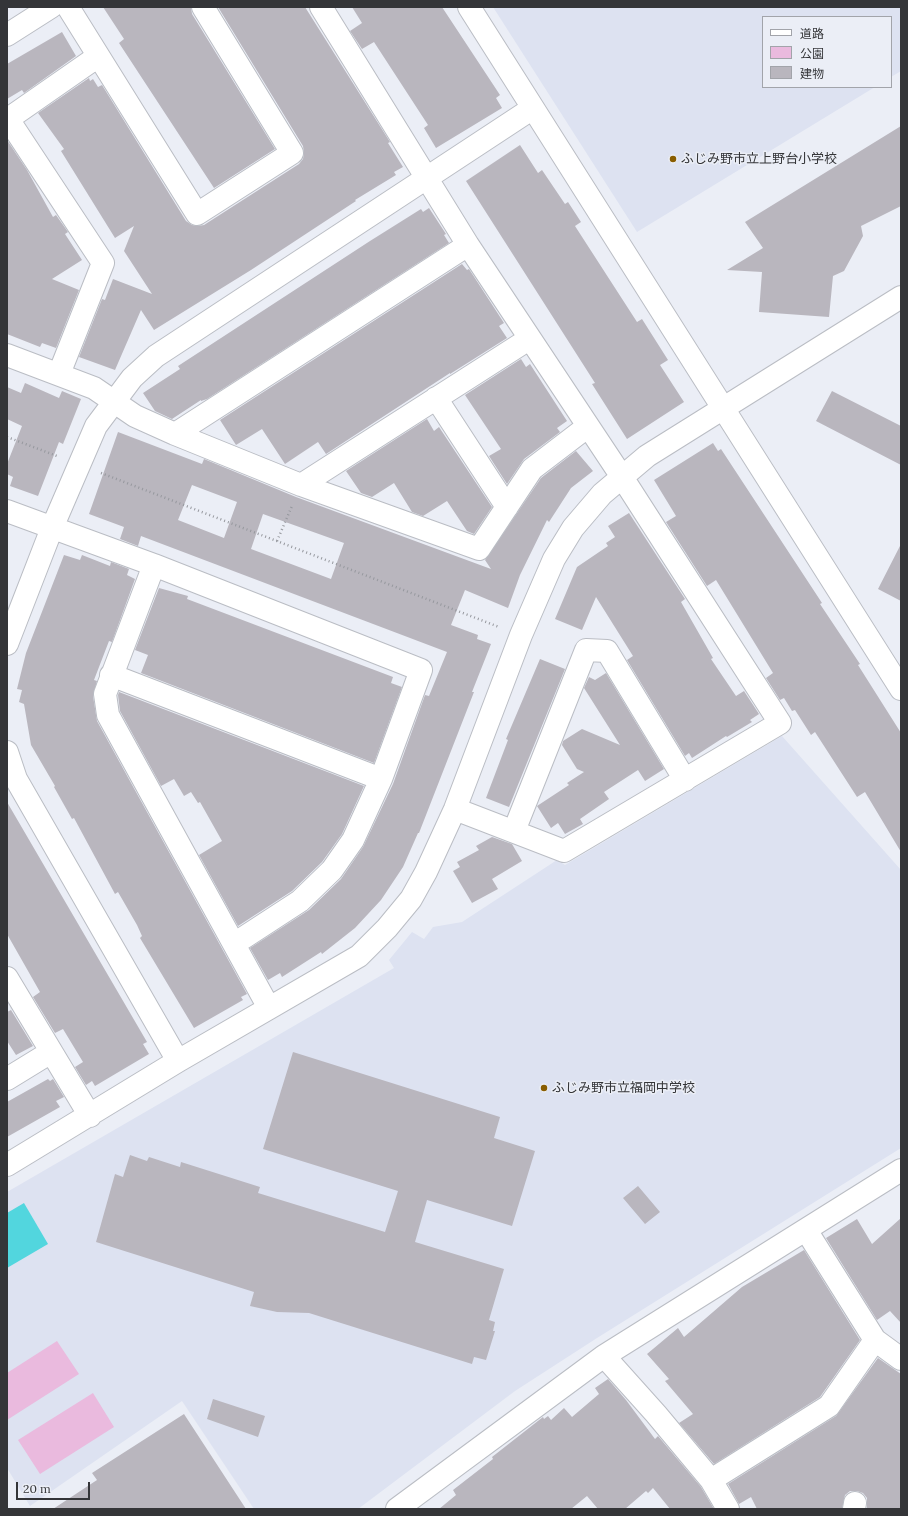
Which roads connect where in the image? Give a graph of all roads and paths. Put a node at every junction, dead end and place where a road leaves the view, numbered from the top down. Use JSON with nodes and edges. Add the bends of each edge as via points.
{"nodes":[{"id":1,"x":50,"y":7,"type":"edge"},
{"id":2,"x":68,"y":7,"type":"edge"},
{"id":3,"x":203,"y":7,"type":"edge"},
{"id":4,"x":321,"y":7,"type":"edge"},
{"id":5,"x":469,"y":7,"type":"edge"},
{"id":6,"x":7,"y":35,"type":"edge"},
{"id":7,"x":97,"y":56,"type":"junction"},
{"id":8,"x":533,"y":108,"type":"junction"},
{"id":9,"x":428,"y":177,"type":"junction"},
{"id":10,"x":468,"y":245,"type":"junction"},
{"id":11,"x":901,"y":297,"type":"edge"},
{"id":12,"x":529,"y":339,"type":"junction"},
{"id":13,"x":7,"y":354,"type":"edge"},
{"id":14,"x":59,"y":374,"type":"junction"},
{"id":15,"x":436,"y":398,"type":"junction"},
{"id":16,"x":113,"y":401,"type":"junction"},
{"id":17,"x":724,"y":408,"type":"junction"},
{"id":18,"x":587,"y":427,"type":"junction"},
{"id":19,"x":175,"y":434,"type":"junction"},
{"id":20,"x":7,"y":437,"type":"edge"},
{"id":21,"x":78,"y":465,"type":"junction"},
{"id":22,"x":622,"y":477,"type":"junction"},
{"id":23,"x":301,"y":484,"type":"junction"},
{"id":24,"x":507,"y":507,"type":"junction"},
{"id":25,"x":7,"y":511,"type":"edge"},
{"id":26,"x":52,"y":528,"type":"junction"},
{"id":27,"x":277,"y":541,"type":"junction"},
{"id":28,"x":154,"y":565,"type":"junction"},
{"id":29,"x":521,"y":635,"type":"junction"},
{"id":30,"x":7,"y":644,"type":"edge"},
{"id":31,"x":111,"y":675,"type":"junction"},
{"id":32,"x":901,"y":689,"type":"edge"},
{"id":33,"x":7,"y":752,"type":"edge"},
{"id":34,"x":381,"y":779,"type":"junction"},
{"id":35,"x":685,"y":780,"type":"junction"},
{"id":36,"x":455,"y":809,"type":"junction"},
{"id":37,"x":514,"y":831,"type":"junction"},
{"id":38,"x":234,"y":944,"type":"junction"},
{"id":39,"x":7,"y":978,"type":"edge"},
{"id":40,"x":269,"y":1008,"type":"junction"},
{"id":41,"x":51,"y":1052,"type":"junction"},
{"id":42,"x":178,"y":1061,"type":"junction"},
{"id":43,"x":7,"y":1079,"type":"edge"},
{"id":44,"x":90,"y":1116,"type":"junction"},
{"id":45,"x":7,"y":1165,"type":"edge"},
{"id":46,"x":901,"y":1170,"type":"edge"},
{"id":47,"x":806,"y":1230,"type":"junction"},
{"id":48,"x":875,"y":1340,"type":"junction"},
{"id":49,"x":604,"y":1356,"type":"junction"},
{"id":50,"x":901,"y":1359,"type":"edge"},
{"id":51,"x":711,"y":1480,"type":"junction"},
{"id":52,"x":396,"y":1509,"type":"edge"},
{"id":53,"x":728,"y":1509,"type":"edge"}],
"edges":[{"from":1,"to":6,"type":"street"},
{"from":2,"to":7,"type":"street"},
{"from":3,"to":7,"type":"street","via":[[292,153],[197,214]]},
{"from":4,"to":9,"type":"street"},
{"from":5,"to":8,"type":"street"},
{"from":7,"to":14,"type":"street","via":[[8,119],[103,263]]},
{"from":8,"to":9,"type":"street"},
{"from":8,"to":17,"type":"street"},
{"from":9,"to":10,"type":"street"},
{"from":9,"to":16,"type":"street","via":[[156,356],[132,378]]},
{"from":10,"to":12,"type":"street"},
{"from":10,"to":19,"type":"street"},
{"from":11,"to":17,"type":"street"},
{"from":12,"to":15,"type":"street"},
{"from":12,"to":18,"type":"street"},
{"from":13,"to":14,"type":"street"},
{"from":14,"to":16,"type":"street","via":[[94,388]]},
{"from":15,"to":23,"type":"street"},
{"from":15,"to":24,"type":"street"},
{"from":16,"to":19,"type":"street","via":[[134,416]]},
{"from":16,"to":21,"type":"street","via":[[96,426]]},
{"from":17,"to":22,"type":"street","via":[[647,456]]},
{"from":17,"to":32,"type":"street"},
{"from":18,"to":22,"type":"street"},
{"from":18,"to":24,"type":"street","via":[[532,469]]},
{"from":19,"to":23,"type":"street"},
{"from":20,"to":21,"type":"path"},
{"from":21,"to":26,"type":"street"},
{"from":21,"to":27,"type":"path"},
{"from":22,"to":29,"type":"street","via":[[602,494],[573,528],[554,559]]},
{"from":22,"to":35,"type":"street","via":[[780,723]]},
{"from":23,"to":24,"type":"street","via":[[479,549]]},
{"from":23,"to":27,"type":"path"},
{"from":25,"to":26,"type":"street"},
{"from":26,"to":28,"type":"street"},
{"from":26,"to":30,"type":"street"},
{"from":27,"to":29,"type":"path"},
{"from":28,"to":31,"type":"street"},
{"from":28,"to":34,"type":"street","via":[[421,670]]},
{"from":29,"to":36,"type":"street"},
{"from":31,"to":34,"type":"street"},
{"from":31,"to":38,"type":"street","via":[[105,694],[108,715]]},
{"from":33,"to":42,"type":"street","via":[[16,779]]},
{"from":34,"to":38,"type":"street","via":[[353,840],[332,870],[300,901]]},
{"from":35,"to":37,"type":"street","via":[[564,851]]},
{"from":35,"to":37,"type":"street","via":[[607,651],[586,650]]},
{"from":36,"to":37,"type":"street"},
{"from":36,"to":40,"type":"street","via":[[415,892],[387,928],[358,956]]},
{"from":38,"to":40,"type":"street"},
{"from":39,"to":41,"type":"street"},
{"from":40,"to":42,"type":"street"},
{"from":41,"to":43,"type":"street"},
{"from":41,"to":44,"type":"street"},
{"from":42,"to":44,"type":"street"},
{"from":44,"to":45,"type":"street"},
{"from":46,"to":47,"type":"street"},
{"from":47,"to":48,"type":"street"},
{"from":47,"to":49,"type":"street"},
{"from":48,"to":50,"type":"street"},
{"from":48,"to":51,"type":"street","via":[[829,1406]]},
{"from":49,"to":51,"type":"street"},
{"from":49,"to":52,"type":"street"},
{"from":51,"to":53,"type":"street"}]}
